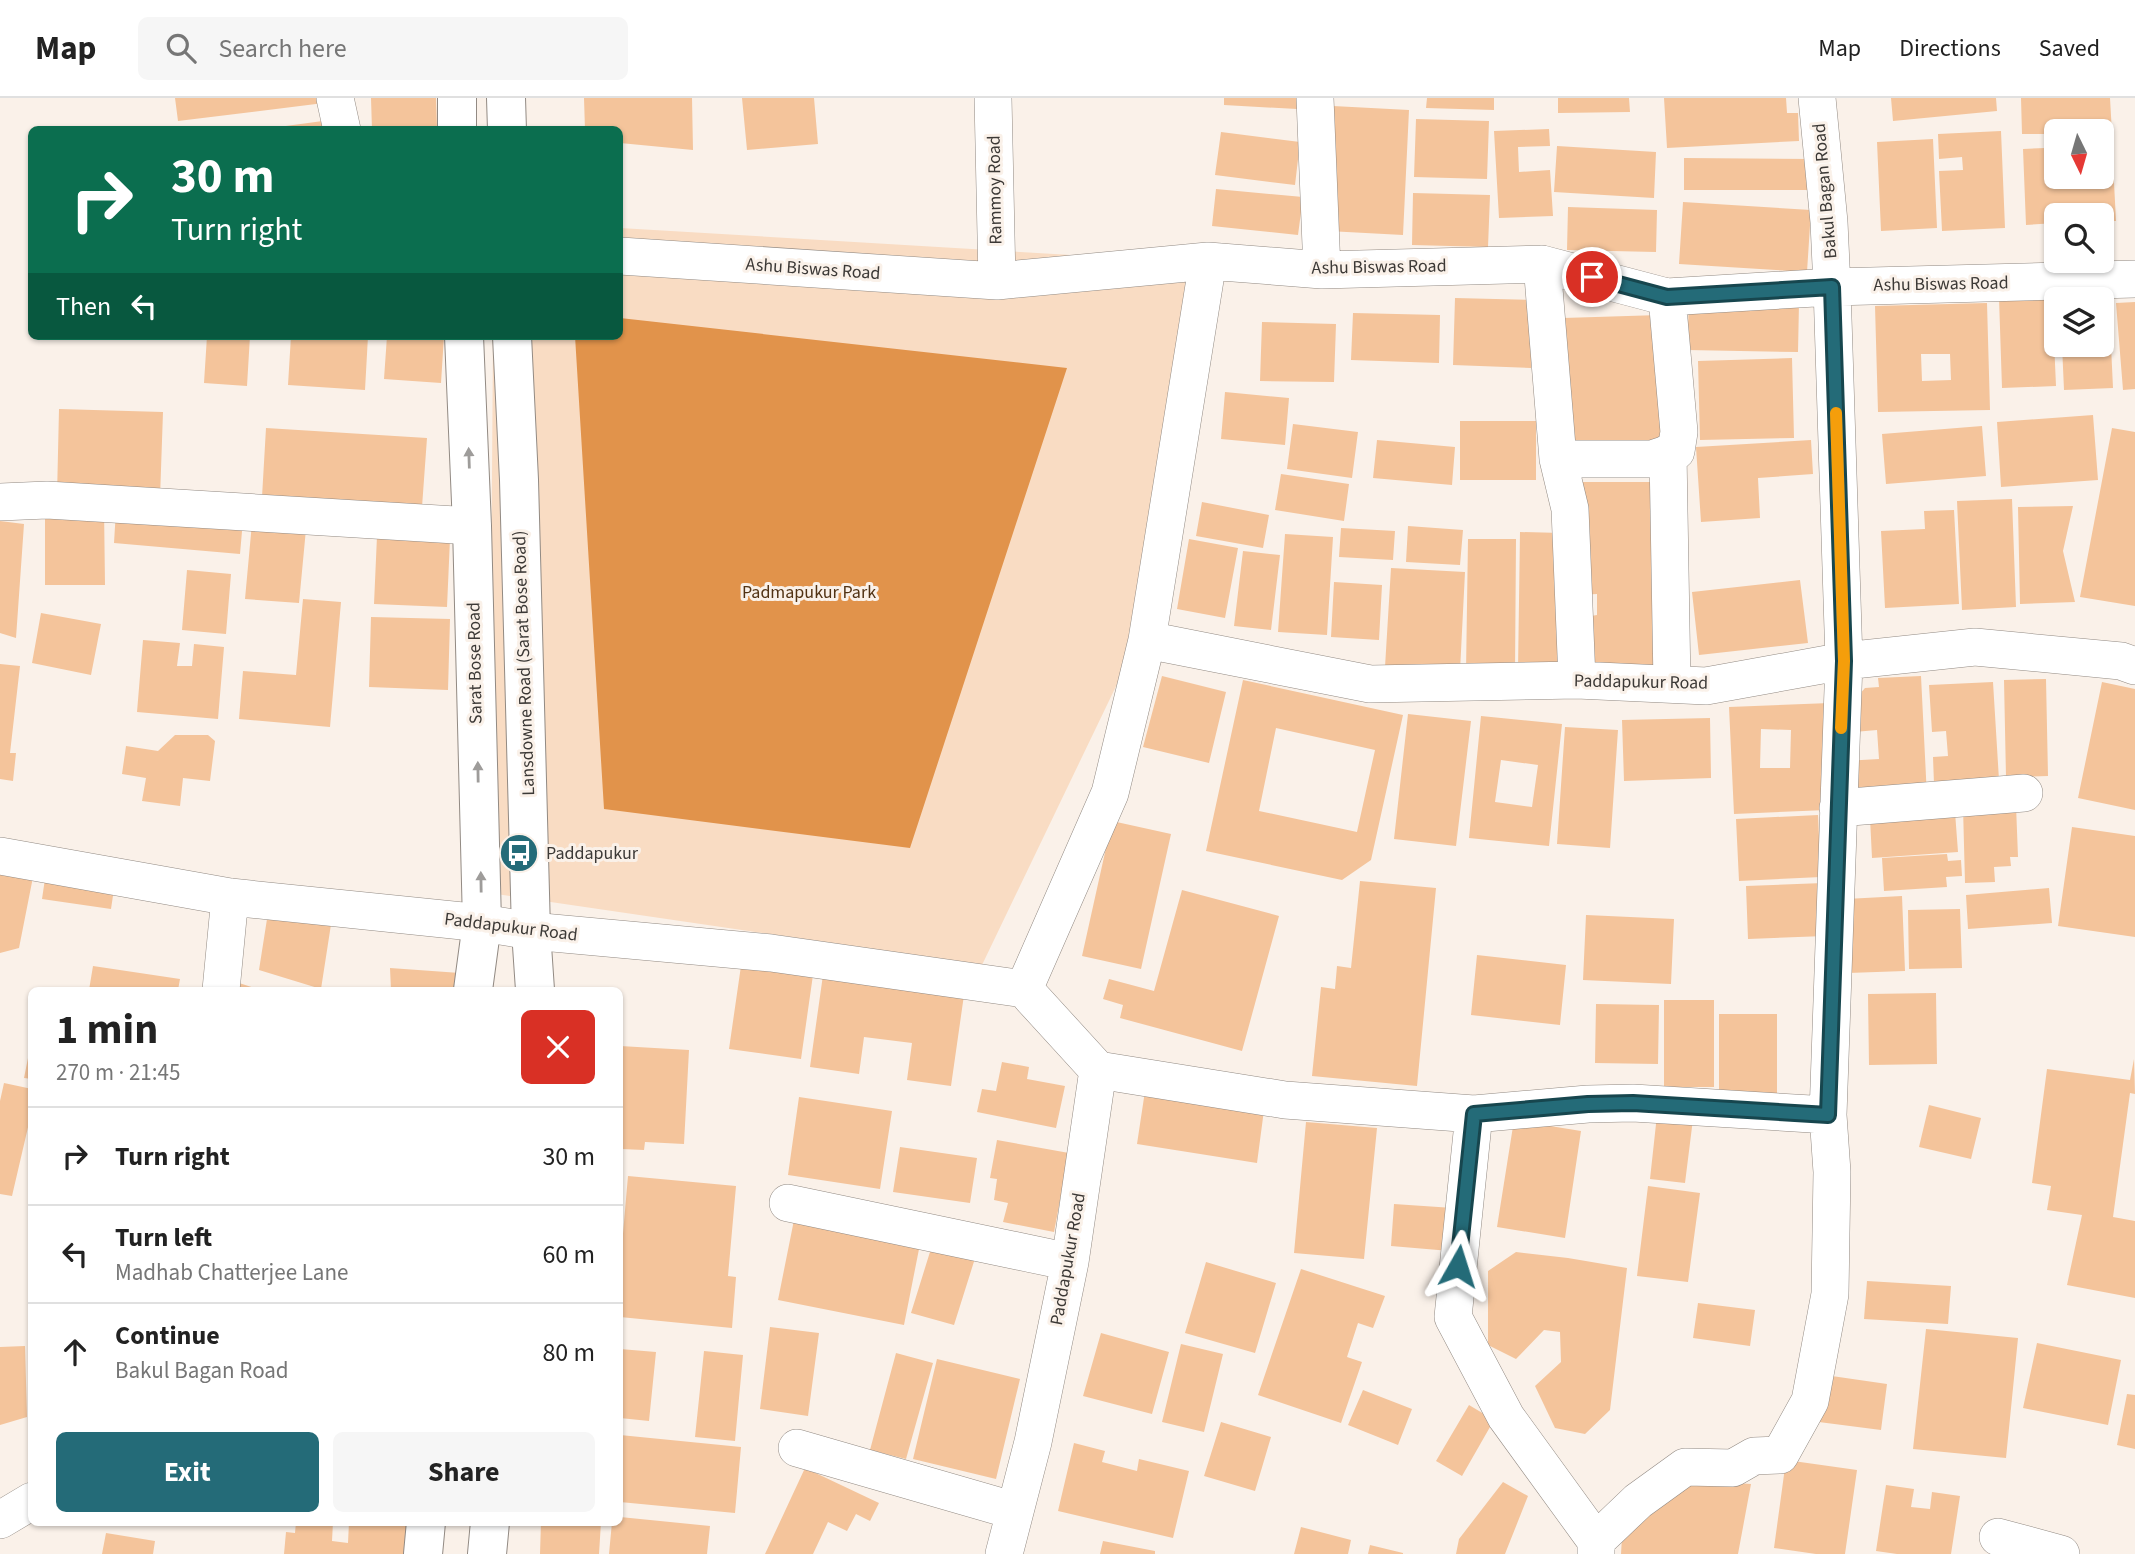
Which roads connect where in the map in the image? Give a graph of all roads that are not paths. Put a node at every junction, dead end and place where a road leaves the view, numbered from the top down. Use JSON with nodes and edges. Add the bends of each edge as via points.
{"nodes":[{"id":1,"x":335,"y":98,"type":"edge"},
{"id":2,"x":457,"y":98,"type":"edge"},
{"id":3,"x":506,"y":98,"type":"edge"},
{"id":4,"x":993,"y":98,"type":"edge"},
{"id":5,"x":1315,"y":98,"type":"edge"},
{"id":6,"x":1817,"y":98,"type":"edge"},
{"id":7,"x":341,"y":126,"type":"edge"},
{"id":8,"x":457,"y":126,"type":"edge"},
{"id":9,"x":506,"y":126,"type":"edge"},
{"id":10,"x":623,"y":256,"type":"edge"},
{"id":11,"x":1208,"y":261,"type":"junction"},
{"id":12,"x":1542,"y":264,"type":"junction"},
{"id":13,"x":1322,"y":270,"type":"junction"},
{"id":14,"x":2135,"y":279,"type":"edge"},
{"id":15,"x":998,"y":281,"type":"junction"},
{"id":16,"x":1832,"y":287,"type":"junction"},
{"id":17,"x":1667,"y":297,"type":"junction"},
{"id":18,"x":464,"y":340,"type":"edge"},
{"id":19,"x":512,"y":340,"type":"edge"},
{"id":20,"x":1668,"y":453,"type":"junction"},
{"id":21,"x":1559,"y":459,"type":"junction"},
{"id":22,"x":0,"y":502,"type":"edge"},
{"id":23,"x":472,"y":526,"type":"junction"},
{"id":24,"x":1147,"y":640,"type":"junction"},
{"id":25,"x":1844,"y":661,"type":"junction"},
{"id":26,"x":2135,"y":666,"type":"edge"},
{"id":27,"x":1577,"y":680,"type":"junction"},
{"id":28,"x":1672,"y":684,"type":"junction"},
{"id":29,"x":2024,"y":793,"type":"dead end"},
{"id":30,"x":1838,"y":808,"type":"junction"},
{"id":31,"x":0,"y":856,"type":"edge"},
{"id":32,"x":230,"y":897,"type":"junction"},
{"id":33,"x":482,"y":923,"type":"junction"},
{"id":34,"x":531,"y":931,"type":"junction"},
{"id":35,"x":221,"y":987,"type":"edge"},
{"id":36,"x":473,"y":987,"type":"edge"},
{"id":37,"x":535,"y":987,"type":"edge"},
{"id":38,"x":1024,"y":989,"type":"junction"},
{"id":39,"x":1098,"y":1070,"type":"junction"},
{"id":40,"x":1474,"y":1114,"type":"junction"},
{"id":41,"x":1828,"y":1115,"type":"junction"},
{"id":42,"x":788,"y":1203,"type":"dead end"},
{"id":43,"x":1070,"y":1262,"type":"junction"},
{"id":44,"x":797,"y":1448,"type":"dead end"},
{"id":45,"x":28,"y":1504,"type":"edge"},
{"id":46,"x":1015,"y":1511,"type":"junction"},
{"id":47,"x":0,"y":1520,"type":"edge"},
{"id":48,"x":426,"y":1526,"type":"edge"},
{"id":49,"x":490,"y":1526,"type":"edge"},
{"id":50,"x":1998,"y":1537,"type":"dead end"},
{"id":51,"x":1596,"y":1548,"type":"edge"},
{"id":52,"x":423,"y":1554,"type":"edge"},
{"id":53,"x":487,"y":1554,"type":"edge"},
{"id":54,"x":1003,"y":1554,"type":"edge"},
{"id":55,"x":2061,"y":1554,"type":"edge"}],
"edges":[{"from":1,"to":7,"type":"street"},
{"from":2,"to":8,"type":"main road"},
{"from":3,"to":9,"type":"main road"},
{"from":4,"to":15,"type":"street","name":"Rammoy Road"},
{"from":5,"to":13,"type":"street"},
{"from":6,"to":16,"type":"street","name":"Bakul Bagan Road"},
{"from":10,"to":15,"type":"street","name":"Ashu Biswas Road"},
{"from":11,"to":13,"type":"street","name":"Ashu Biswas Road"},
{"from":11,"to":15,"type":"street","name":"Ashu Biswas Road"},
{"from":11,"to":24,"type":"street"},
{"from":12,"to":13,"type":"street","name":"Ashu Biswas Road"},
{"from":12,"to":17,"type":"street","name":"Ashu Biswas Road"},
{"from":12,"to":21,"type":"street"},
{"from":14,"to":16,"type":"street","name":"Ashu Biswas Road"},
{"from":16,"to":17,"type":"street","name":"Ashu Biswas Road"},
{"from":16,"to":25,"type":"street","name":"Bakul Bagan Road"},
{"from":17,"to":20,"type":"street","via":[[1679,432],[1676,451]]},
{"from":23,"to":18,"type":"main road","name":"Sarat Bose Road","one_way":true},
{"from":19,"to":34,"type":"main road","name":"Lansdowne Road (Sarat Bose Road)"},
{"from":20,"to":21,"type":"street","via":[[1652,458]]},
{"from":20,"to":28,"type":"street"},
{"from":21,"to":27,"type":"street","via":[[1570,509]]},
{"from":22,"to":23,"type":"street","via":[[47,500]]},
{"from":33,"to":23,"type":"main road","name":"Sarat Bose Road","one_way":true},
{"from":24,"to":27,"type":"street","name":"Paddapukur Road","via":[[1370,684]]},
{"from":24,"to":38,"type":"street","via":[[1110,793]]},
{"from":25,"to":26,"type":"street","name":"Paddapukur Road","via":[[1975,647]]},
{"from":25,"to":28,"type":"street","name":"Paddapukur Road","via":[[1706,686]]},
{"from":25,"to":30,"type":"street","name":"Bakul Bagan Road"},
{"from":27,"to":28,"type":"street","name":"Paddapukur Road"},
{"from":29,"to":30,"type":"street"},
{"from":30,"to":41,"type":"street","name":"Bakul Bagan Road"},
{"from":31,"to":32,"type":"street","name":"Paddapukur Road"},
{"from":32,"to":33,"type":"street","name":"Paddapukur Road"},
{"from":32,"to":35,"type":"street"},
{"from":33,"to":34,"type":"street","name":"Paddapukur Road"},
{"from":33,"to":36,"type":"main road","name":"Sarat Bose Road"},
{"from":34,"to":37,"type":"main road","name":"Lansdowne Road (Sarat Bose Road)"},
{"from":34,"to":38,"type":"street","name":"Paddapukur Road","via":[[771,953]]},
{"from":38,"to":39,"type":"street"},
{"from":39,"to":40,"type":"street","via":[[1285,1100]]},
{"from":39,"to":43,"type":"street","name":"Paddapukur Road"},
{"from":40,"to":41,"type":"street","via":[[1633,1103]]},
{"from":40,"to":51,"type":"street","via":[[1453,1317],[1506,1418]]},
{"from":41,"to":51,"type":"street","name":"Bakul Bagan Road","via":[[1830,1294],[1810,1401],[1780,1455],[1754,1456],[1733,1468],[1685,1467],[1638,1501]]},
{"from":42,"to":43,"type":"street"},
{"from":43,"to":46,"type":"street","name":"Paddapukur Road"},
{"from":44,"to":46,"type":"street"},
{"from":45,"to":47,"type":"street"},
{"from":46,"to":54,"type":"street","name":"Paddapukur Road"},
{"from":48,"to":52,"type":"main road"},
{"from":49,"to":53,"type":"main road"},
{"from":50,"to":55,"type":"street"}]}
